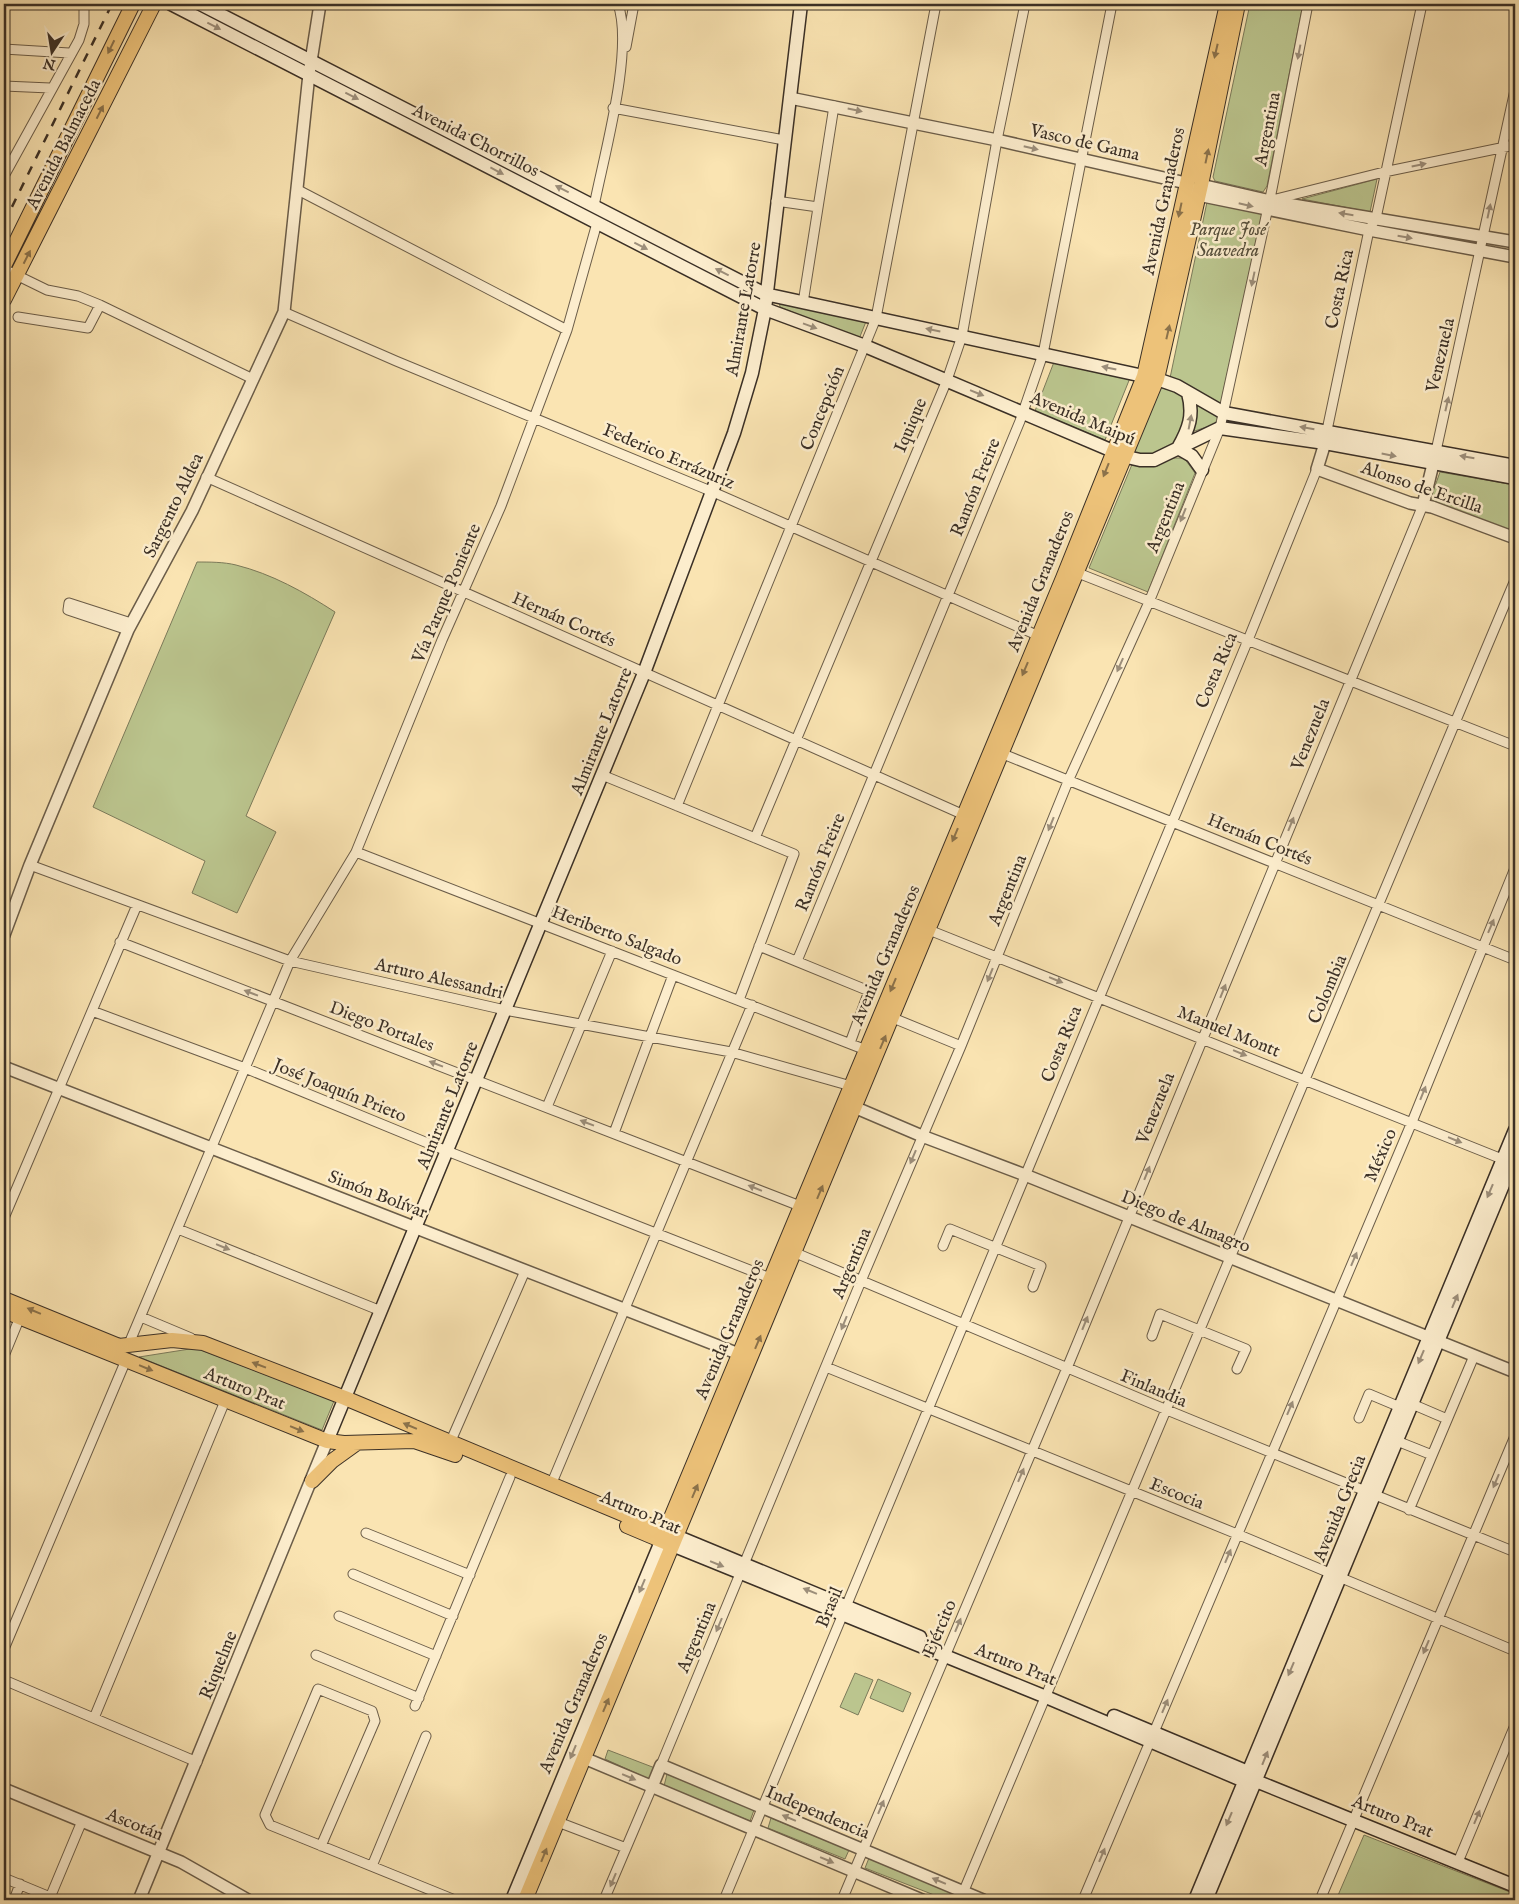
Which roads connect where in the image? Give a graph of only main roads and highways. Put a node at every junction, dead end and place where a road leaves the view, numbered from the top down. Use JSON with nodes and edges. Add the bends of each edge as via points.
{"nodes":[{"id":1,"x":133,"y":4,"type":"edge"},
{"id":2,"x":154,"y":4,"type":"edge"},
{"id":3,"x":171,"y":4,"type":"edge"},
{"id":4,"x":200,"y":4,"type":"edge"},
{"id":5,"x":801,"y":4,"type":"edge"},
{"id":6,"x":1227,"y":4,"type":"edge"},
{"id":7,"x":1238,"y":4,"type":"edge"},
{"id":8,"x":462,"y":146,"type":"junction"},
{"id":9,"x":4,"y":268,"type":"edge"},
{"id":10,"x":765,"y":294,"type":"junction"},
{"id":11,"x":4,"y":300,"type":"edge"},
{"id":12,"x":765,"y":309,"type":"junction"},
{"id":13,"x":1151,"y":378,"type":"junction"},
{"id":14,"x":1188,"y":393,"type":"junction"},
{"id":15,"x":1326,"y":437,"type":"junction"},
{"id":16,"x":1178,"y":448,"type":"junction"},
{"id":17,"x":1113,"y":451,"type":"junction"},
{"id":18,"x":1126,"y":457,"type":"junction"},
{"id":19,"x":1435,"y":457,"type":"junction"},
{"id":20,"x":1515,"y":466,"type":"edge"},
{"id":21,"x":1202,"y":470,"type":"road end"},
{"id":22,"x":1515,"y":478,"type":"edge"},
{"id":23,"x":997,"y":751,"type":"junction"},
{"id":24,"x":850,"y":1105,"type":"junction"},
{"id":25,"x":1515,"y":1130,"type":"edge"},
{"id":26,"x":1511,"y":1161,"type":"edge"},
{"id":27,"x":789,"y":1250,"type":"junction"},
{"id":28,"x":4,"y":1299,"type":"edge"},
{"id":29,"x":4,"y":1310,"type":"edge"},
{"id":30,"x":127,"y":1353,"type":"junction"},
{"id":31,"x":344,"y":1398,"type":"junction"},
{"id":32,"x":1406,"y":1406,"type":"junction"},
{"id":33,"x":326,"y":1441,"type":"junction"},
{"id":34,"x":358,"y":1442,"type":"junction"},
{"id":35,"x":312,"y":1481,"type":"road end"},
{"id":36,"x":1369,"y":1494,"type":"junction"},
{"id":37,"x":669,"y":1539,"type":"junction"},
{"id":38,"x":1249,"y":1778,"type":"junction"},
{"id":39,"x":1515,"y":1886,"type":"edge"},
{"id":40,"x":512,"y":1900,"type":"edge"},
{"id":41,"x":525,"y":1900,"type":"edge"},
{"id":42,"x":1195,"y":1900,"type":"edge"},
{"id":43,"x":1206,"y":1900,"type":"edge"}],
"edges":[{"from":1,"to":9,"type":"main road","name":"Avenida Balmaceda","one_way":true},
{"from":11,"to":2,"type":"main road","name":"Avenida Balmaceda","one_way":true},
{"from":3,"to":8,"type":"main road","name":"Avenida Chorrillos","one_way":true},
{"from":4,"to":8,"type":"main road","name":"Avenida Chorrillos","via":[[311,61]]},
{"from":5,"to":10,"type":"main road","name":"Almirante Latorre"},
{"from":6,"to":13,"type":"main road","name":"Avenida Granaderos","one_way":true,"via":[[1186,183]]},
{"from":13,"to":7,"type":"main road","name":"Avenida Granaderos","one_way":true,"via":[[1200,190]]},
{"from":10,"to":8,"type":"main road","name":"Avenida Chorrillos","one_way":true,"via":[[594,206]]},
{"from":8,"to":12,"type":"main road","name":"Avenida Chorrillos","one_way":true,"via":[[597,223]]},
{"from":10,"to":12,"type":"main road","name":"Almirante Latorre"},
{"from":13,"to":10,"type":"main road","one_way":true},
{"from":12,"to":17,"type":"main road","name":"Avenida Maipú","one_way":true,"via":[[865,346]]},
{"from":12,"to":31,"type":"main road","name":"Almirante Latorre","via":[[746,394],[713,492],[644,673]]},
{"from":13,"to":14,"type":"main road"},
{"from":13,"to":17,"type":"main road","name":"Avenida Granaderos"},
{"from":13,"to":18,"type":"main road","name":"Avenida Granaderos"},
{"from":15,"to":14,"type":"main road","one_way":true,"via":[[1224,414]]},
{"from":16,"to":14,"type":"main road","one_way":true,"via":[[1188,431],[1192,414]]},
{"from":15,"to":16,"type":"main road","name":"Avenida Maipú","via":[[1220,428]]},
{"from":15,"to":19,"type":"main road"},
{"from":16,"to":18,"type":"main road","name":"Avenida Maipú","via":[[1154,460]]},
{"from":16,"to":21,"type":"main road","via":[[1192,456]]},
{"from":17,"to":18,"type":"main road","name":"Avenida Maipú"},
{"from":17,"to":23,"type":"main road","name":"Avenida Granaderos","one_way":true},
{"from":18,"to":23,"type":"main road","name":"Avenida Granaderos","via":[[1078,573]]},
{"from":20,"to":19,"type":"main road","one_way":true},
{"from":19,"to":22,"type":"main road"},
{"from":24,"to":23,"type":"main road","name":"Avenida Granaderos","one_way":true,"via":[[893,1018],[930,930]]},
{"from":23,"to":24,"type":"main road","name":"Avenida Granaderos","one_way":true,"via":[[964,815],[851,1086]]},
{"from":27,"to":24,"type":"main road","name":"Avenida Granaderos","one_way":true},
{"from":24,"to":27,"type":"main road","name":"Avenida Granaderos","via":[[800,1206]]},
{"from":25,"to":26,"type":"main road","name":"Avenida Grecia"},
{"from":26,"to":32,"type":"main road","name":"Avenida Grecia"},
{"from":37,"to":27,"type":"main road","name":"Avenida Granaderos","one_way":true},
{"from":27,"to":37,"type":"main road","name":"Avenida Granaderos","via":[[770,1278]]},
{"from":30,"to":28,"type":"main road","name":"Arturo Prat","one_way":true},
{"from":29,"to":30,"type":"main road","name":"Arturo Prat"},
{"from":31,"to":30,"type":"main road","name":"Arturo Prat","one_way":true,"via":[[204,1344],[172,1340]]},
{"from":30,"to":33,"type":"main road","name":"Arturo Prat","one_way":true,"via":[[225,1401]]},
{"from":31,"to":33,"type":"main road","name":"Almirante Latorre"},
{"from":37,"to":31,"type":"main road","name":"Arturo Prat","one_way":true,"via":[[551,1485]]},
{"from":32,"to":36,"type":"main road","name":"Avenida Grecia"},
{"from":32,"to":36,"type":"main road","name":"Avenida Grecia","via":[[1397,1441]]},
{"from":33,"to":34,"type":"main road","name":"Arturo Prat"},
{"from":34,"to":35,"type":"main road"},
{"from":34,"to":37,"type":"main road","name":"Arturo Prat","via":[[414,1441],[429,1445]]},
{"from":36,"to":38,"type":"main road","name":"Avenida Grecia"},
{"from":37,"to":38,"type":"main road","name":"Arturo Prat"},
{"from":37,"to":40,"type":"main road","name":"Avenida Granaderos","one_way":true},
{"from":41,"to":37,"type":"main road","name":"Avenida Granaderos","one_way":true},
{"from":38,"to":39,"type":"main road","name":"Arturo Prat"},
{"from":38,"to":42,"type":"main road","name":"Avenida Grecia","one_way":true},
{"from":38,"to":43,"type":"main road","name":"Avenida Grecia"}]}
